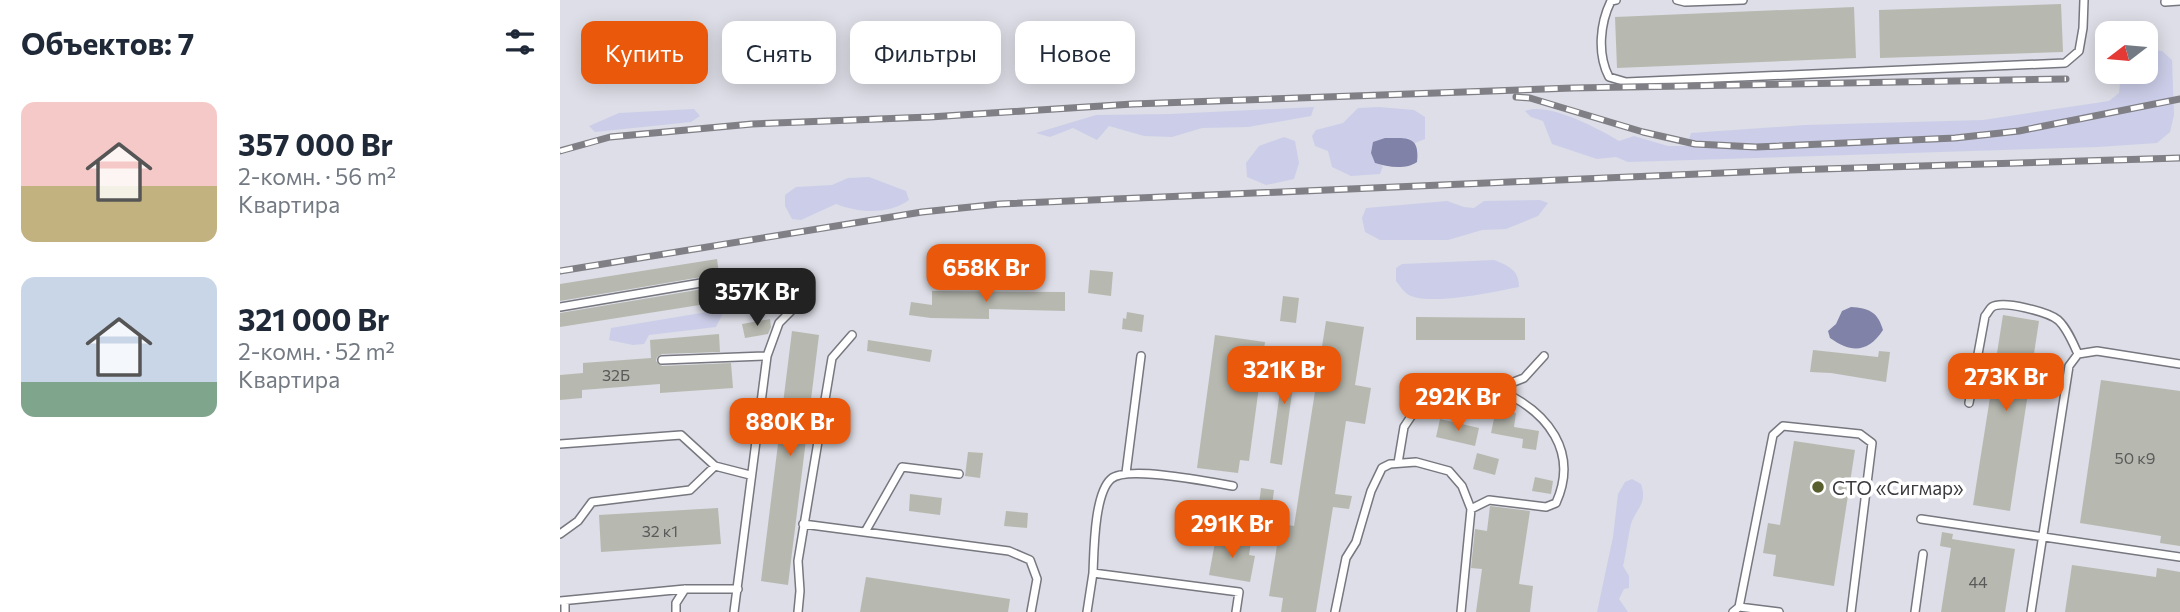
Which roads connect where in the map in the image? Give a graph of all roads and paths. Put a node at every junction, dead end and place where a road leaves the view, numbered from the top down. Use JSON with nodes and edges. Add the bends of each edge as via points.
{"nodes":[{"id":1,"x":1616,"y":0,"type":"edge"},
{"id":2,"x":1677,"y":0,"type":"edge"},
{"id":3,"x":1743,"y":0,"type":"edge"},
{"id":4,"x":2084,"y":0,"type":"edge"},
{"id":5,"x":2180,"y":1,"type":"edge"},
{"id":6,"x":2165,"y":2,"type":"edge"},
{"id":7,"x":560,"y":306,"type":"edge"},
{"id":8,"x":852,"y":335,"type":"dead end"},
{"id":9,"x":2078,"y":354,"type":"junction"},
{"id":10,"x":767,"y":356,"type":"junction"},
{"id":11,"x":1141,"y":356,"type":"dead end"},
{"id":12,"x":1544,"y":356,"type":"dead end"},
{"id":13,"x":662,"y":360,"type":"dead end"},
{"id":14,"x":2180,"y":364,"type":"edge"},
{"id":15,"x":1500,"y":391,"type":"junction"},
{"id":16,"x":1969,"y":403,"type":"dead end"},
{"id":17,"x":560,"y":444,"type":"edge"},
{"id":18,"x":1398,"y":463,"type":"junction"},
{"id":19,"x":715,"y":466,"type":"junction"},
{"id":20,"x":1126,"y":473,"type":"junction"},
{"id":21,"x":959,"y":474,"type":"dead end"},
{"id":22,"x":750,"y":475,"type":"junction"},
{"id":23,"x":1233,"y":486,"type":"dead end"},
{"id":24,"x":1471,"y":509,"type":"junction"},
{"id":25,"x":1920,"y":519,"type":"dead end"},
{"id":26,"x":803,"y":524,"type":"junction"},
{"id":27,"x":865,"y":532,"type":"junction"},
{"id":28,"x":560,"y":534,"type":"edge"},
{"id":29,"x":2044,"y":537,"type":"junction"},
{"id":30,"x":1923,"y":554,"type":"dead end"},
{"id":31,"x":2180,"y":557,"type":"edge"},
{"id":32,"x":1093,"y":573,"type":"junction"},
{"id":33,"x":685,"y":589,"type":"junction"},
{"id":34,"x":738,"y":589,"type":"junction"},
{"id":35,"x":562,"y":601,"type":"edge"},
{"id":36,"x":1736,"y":609,"type":"edge"},
{"id":37,"x":565,"y":612,"type":"edge"},
{"id":38,"x":676,"y":612,"type":"edge"},
{"id":39,"x":734,"y":612,"type":"edge"},
{"id":40,"x":798,"y":612,"type":"edge"},
{"id":41,"x":1031,"y":612,"type":"edge"},
{"id":42,"x":1087,"y":612,"type":"edge"},
{"id":43,"x":1236,"y":612,"type":"edge"},
{"id":44,"x":1335,"y":612,"type":"edge"},
{"id":45,"x":1461,"y":612,"type":"edge"},
{"id":46,"x":1779,"y":612,"type":"edge"},
{"id":47,"x":1851,"y":612,"type":"edge"},
{"id":48,"x":1915,"y":612,"type":"edge"},
{"id":49,"x":2031,"y":612,"type":"edge"}],
"edges":[{"from":1,"to":4,"type":"lane","via":[[1602,18],[1602,64],[1609,77],[1626,82],[2064,63],[2079,51]]},
{"from":2,"to":3,"type":"lane"},
{"from":5,"to":6,"type":"lane"},
{"from":7,"to":10,"type":"lane","via":[[781,273],[803,287],[803,299],[779,323]]},
{"from":8,"to":26,"type":"lane","via":[[832,358]]},
{"from":9,"to":14,"type":"lane","via":[[2097,351]]},
{"from":9,"to":16,"type":"lane","via":[[2058,320],[2042,311],[2001,304],[1992,307],[1985,316]]},
{"from":9,"to":29,"type":"lane","via":[[2069,366]]},
{"from":10,"to":13,"type":"lane"},
{"from":10,"to":22,"type":"lane"},
{"from":11,"to":20,"type":"lane"},
{"from":12,"to":15,"type":"lane","via":[[1524,377]]},
{"from":15,"to":18,"type":"lane","via":[[1492,400],[1470,408],[1412,415],[1404,427]]},
{"from":15,"to":24,"type":"lane","via":[[1519,400],[1545,423],[1562,448],[1562,491],[1556,503],[1546,507],[1489,500]]},
{"from":17,"to":19,"type":"lane","via":[[681,435]]},
{"from":18,"to":24,"type":"lane","via":[[1416,462],[1449,471],[1462,486]]},
{"from":18,"to":44,"type":"lane","via":[[1382,468],[1371,491],[1356,542],[1346,558]]},
{"from":19,"to":22,"type":"lane"},
{"from":19,"to":28,"type":"lane","via":[[690,490],[592,502],[578,521]]},
{"from":20,"to":23,"type":"lane"},
{"from":20,"to":32,"type":"lane","via":[[1111,479],[1101,496]]},
{"from":21,"to":27,"type":"lane","via":[[902,467]]},
{"from":22,"to":34,"type":"lane"},
{"from":24,"to":45,"type":"lane"},
{"from":25,"to":29,"type":"lane"},
{"from":26,"to":27,"type":"lane"},
{"from":26,"to":40,"type":"lane"},
{"from":27,"to":41,"type":"lane","via":[[1009,551],[1030,560],[1037,579]]},
{"from":29,"to":31,"type":"lane"},
{"from":29,"to":49,"type":"lane"},
{"from":30,"to":48,"type":"lane"},
{"from":32,"to":42,"type":"lane"},
{"from":32,"to":43,"type":"lane","via":[[1239,592]]},
{"from":33,"to":34,"type":"lane"},
{"from":33,"to":35,"type":"lane"},
{"from":33,"to":38,"type":"lane"},
{"from":34,"to":39,"type":"lane"},
{"from":35,"to":37,"type":"lane"},
{"from":36,"to":46,"type":"lane"},
{"from":36,"to":47,"type":"lane","via":[[1773,435],[1783,426],[1860,434],[1872,443]]}]}
